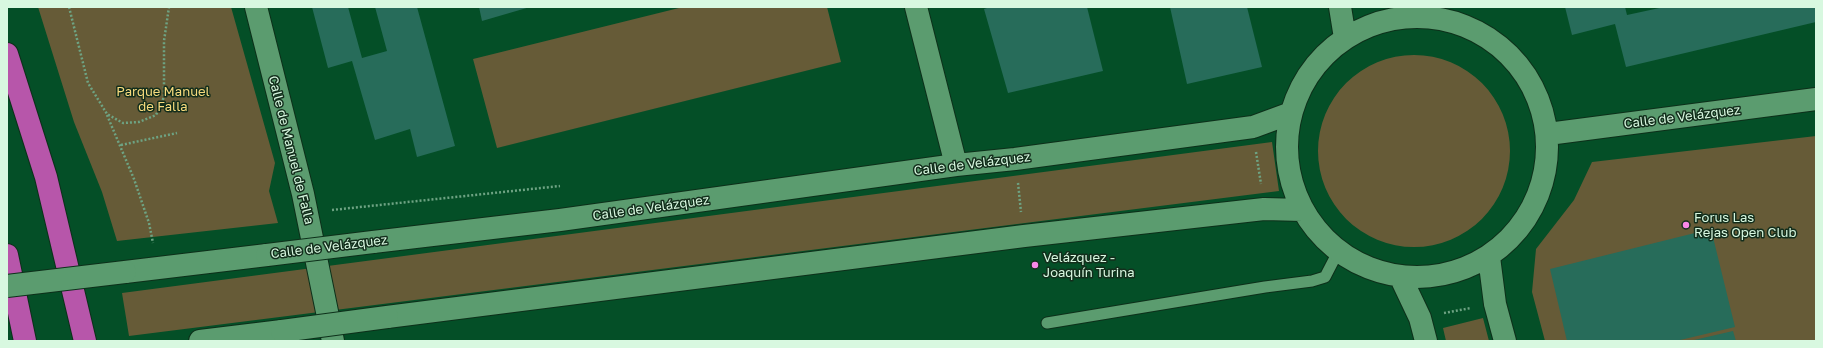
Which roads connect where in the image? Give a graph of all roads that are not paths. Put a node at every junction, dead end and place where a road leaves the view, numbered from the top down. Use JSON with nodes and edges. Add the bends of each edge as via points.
{"nodes":[{"id":1,"x":256,"y":7,"type":"edge"},
{"id":2,"x":916,"y":7,"type":"edge"},
{"id":3,"x":1340,"y":7,"type":"edge"},
{"id":4,"x":1434,"y":12,"type":"edge"},
{"id":5,"x":1345,"y":38,"type":"junction"},
{"id":6,"x":7,"y":54,"type":"edge"},
{"id":7,"x":1816,"y":99,"type":"edge"},
{"id":8,"x":1291,"y":113,"type":"junction"},
{"id":9,"x":1548,"y":134,"type":"junction"},
{"id":10,"x":956,"y":165,"type":"junction"},
{"id":11,"x":1303,"y":210,"type":"junction"},
{"id":12,"x":1339,"y":250,"type":"junction"},
{"id":13,"x":7,"y":255,"type":"edge"},
{"id":14,"x":1490,"y":257,"type":"junction"},
{"id":15,"x":1401,"y":278,"type":"junction"},
{"id":16,"x":7,"y":286,"type":"edge"},
{"id":17,"x":1047,"y":323,"type":"dead end"},
{"id":18,"x":25,"y":341,"type":"edge"},
{"id":19,"x":85,"y":341,"type":"edge"},
{"id":20,"x":200,"y":341,"type":"edge"},
{"id":21,"x":333,"y":341,"type":"edge"},
{"id":22,"x":1426,"y":341,"type":"edge"},
{"id":23,"x":1504,"y":341,"type":"edge"}],
"edges":[{"from":1,"to":21,"type":"street","name":"Calle de Manuel de Falla","via":[[307,213]]},
{"from":2,"to":10,"type":"street"},
{"from":3,"to":5,"type":"street"},
{"from":4,"to":5,"type":"street","via":[[1389,19]]},
{"from":4,"to":9,"type":"street","via":[[1477,31],[1512,56],[1536,92]]},
{"from":5,"to":8,"type":"street","via":[[1321,58],[1303,84]]},
{"from":6,"to":19,"type":"highway","via":[[46,177]]},
{"from":7,"to":9,"type":"street","name":"Calle de Velázquez"},
{"from":8,"to":10,"type":"street","name":"Calle de Velázquez","via":[[1253,128]]},
{"from":8,"to":11,"type":"street","via":[[1288,162]]},
{"from":9,"to":14,"type":"street","via":[[1544,181],[1524,224]]},
{"from":10,"to":16,"type":"street","name":"Calle de Velázquez","bridge":true,"via":[[574,218]]},
{"from":11,"to":12,"type":"street","via":[[1328,243]]},
{"from":11,"to":20,"type":"street","bridge":true,"via":[[1264,208],[1024,236]]},
{"from":12,"to":15,"type":"street","via":[[1362,266]]},
{"from":12,"to":17,"type":"lane","via":[[1325,277],[1312,281]]},
{"from":13,"to":18,"type":"highway"},
{"from":14,"to":15,"type":"street","via":[[1447,275]]},
{"from":14,"to":23,"type":"street","via":[[1495,304]]},
{"from":15,"to":22,"type":"street","via":[[1420,318]]}]}
